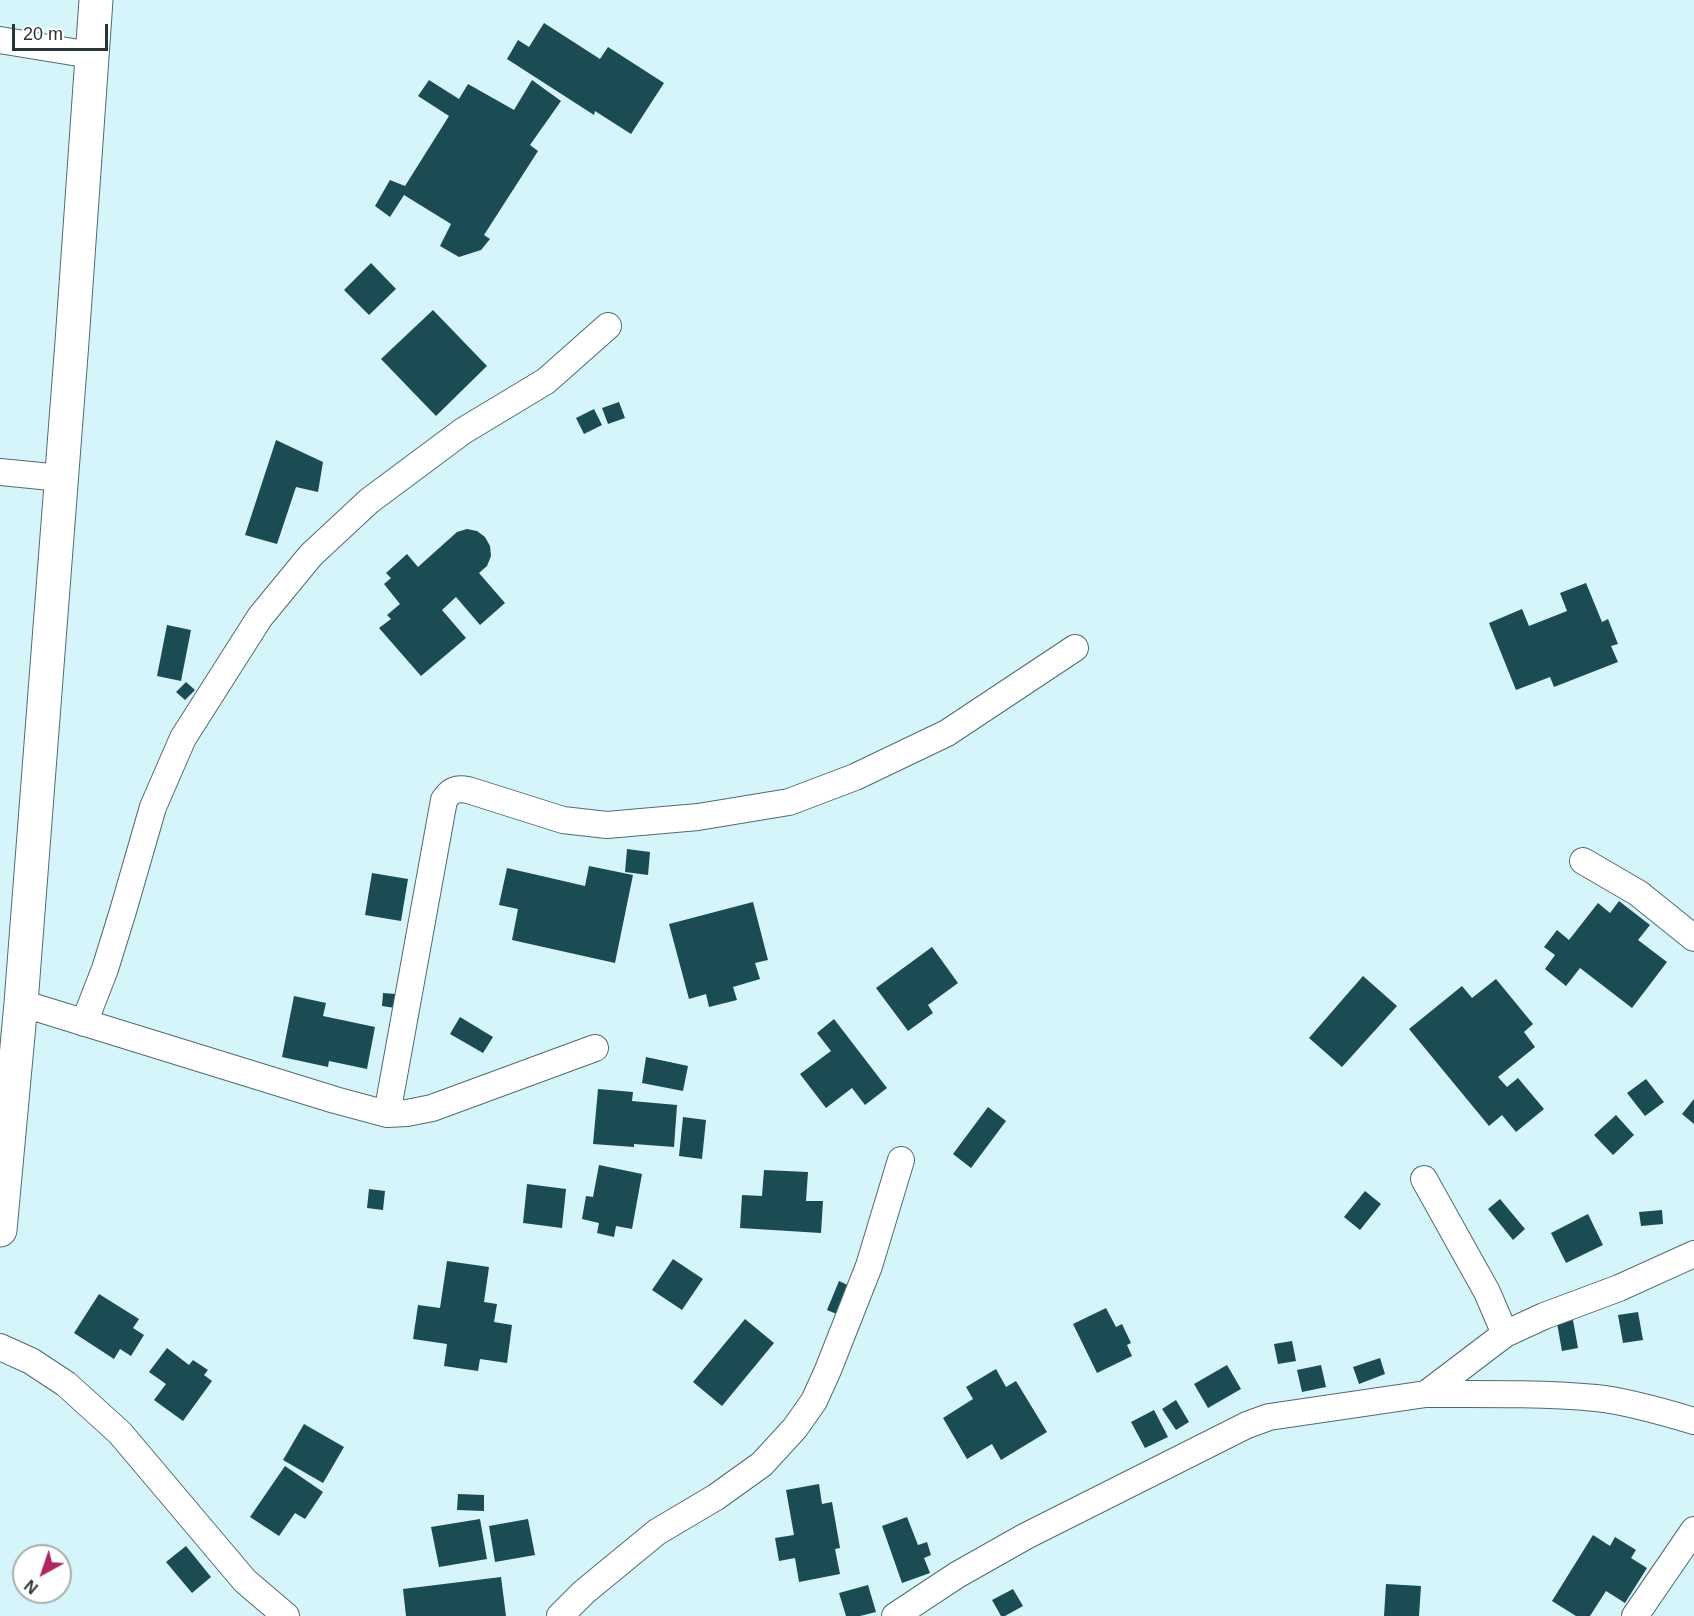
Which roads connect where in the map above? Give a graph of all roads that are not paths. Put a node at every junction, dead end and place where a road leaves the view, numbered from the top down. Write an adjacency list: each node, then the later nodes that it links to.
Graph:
1 (96, 0): 3 (main road)
2 (0, 40): 3 (street)
3 (91, 55): 6 (main road)
4 (608, 326): 11 (street)
5 (0, 472): 6 (street)
6 (61, 478): 10 (main road)
7 (1075, 648): 13 (street)
8 (1583, 861): 9 (street)
9 (1694, 938)
10 (21, 1003): 11 (street); 16 (main road)
11 (84, 1023): 13 (street)
12 (595, 1048): 13 (street)
13 (387, 1114)
14 (901, 1161): 24 (street)
15 (1424, 1179): 18 (street)
16 (0, 1230)
17 (1694, 1254): 18 (street)
18 (1505, 1334): 20 (street)
19 (0, 1347): 23 (street)
20 (1426, 1394): 21 (street); 25 (street)
21 (1694, 1421)
22 (1694, 1530): 26 (street)
23 (279, 1614)
24 (560, 1616)
25 (895, 1616)
26 (1635, 1616)

